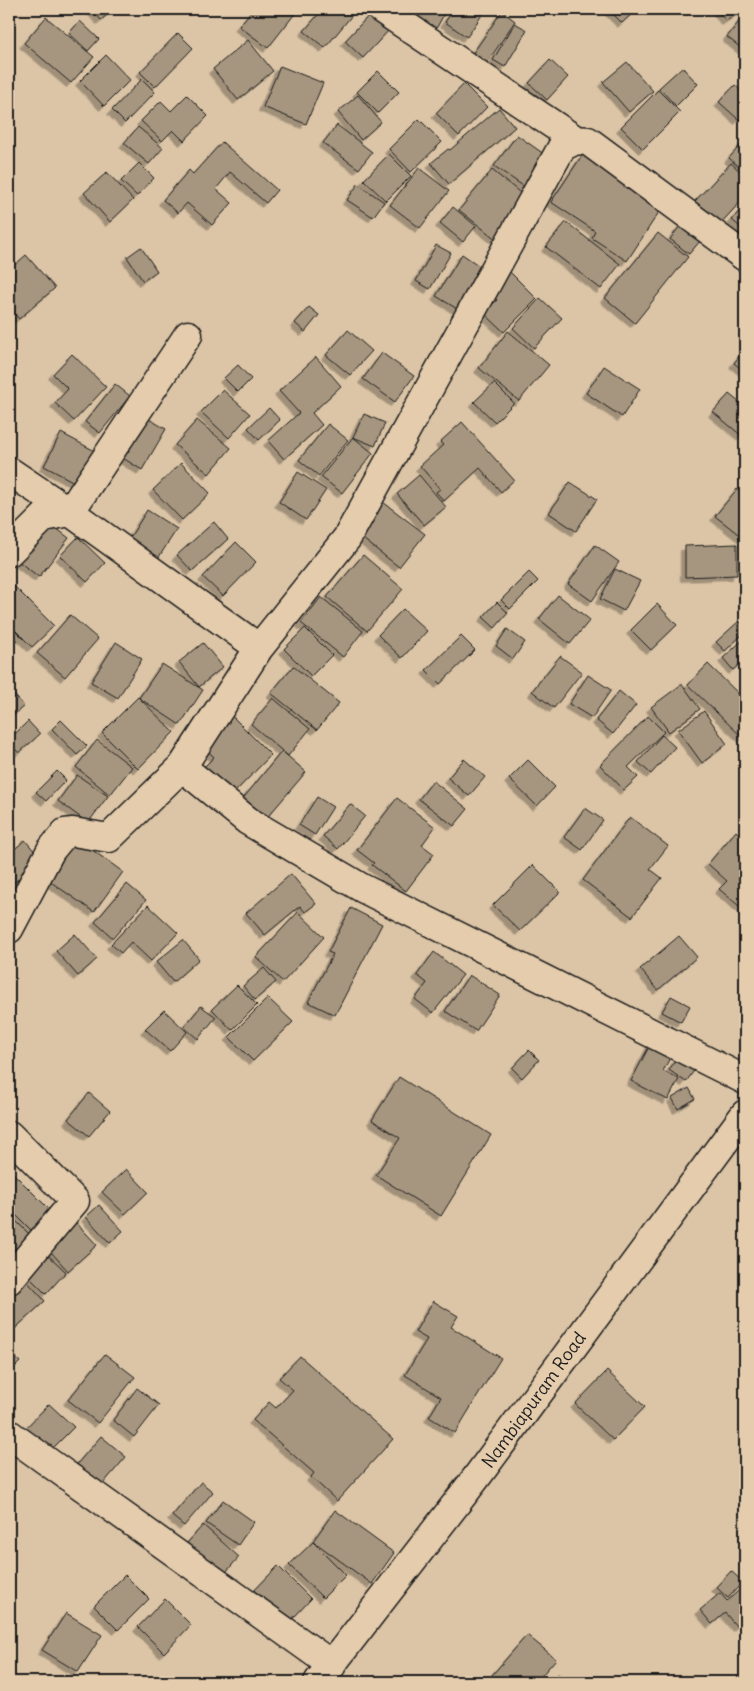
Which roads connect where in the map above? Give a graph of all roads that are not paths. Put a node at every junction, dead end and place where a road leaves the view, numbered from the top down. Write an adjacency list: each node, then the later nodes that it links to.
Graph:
1 (381, 9): 2 (street)
2 (576, 140): 3 (street); 8 (street)
3 (745, 257)
4 (188, 335): 6 (street)
5 (9, 471): 6 (street)
6 (70, 512): 7 (street); 8 (street)
7 (9, 552)
8 (259, 648): 9 (street)
9 (182, 767): 10 (street); 11 (street)
10 (9, 929)
11 (745, 1080)
12 (745, 1114): 16 (street, Nambiapuram Road)
13 (9, 1135): 14 (street)
14 (9, 1280)
15 (9, 1434): 16 (street)
16 (325, 1674)

